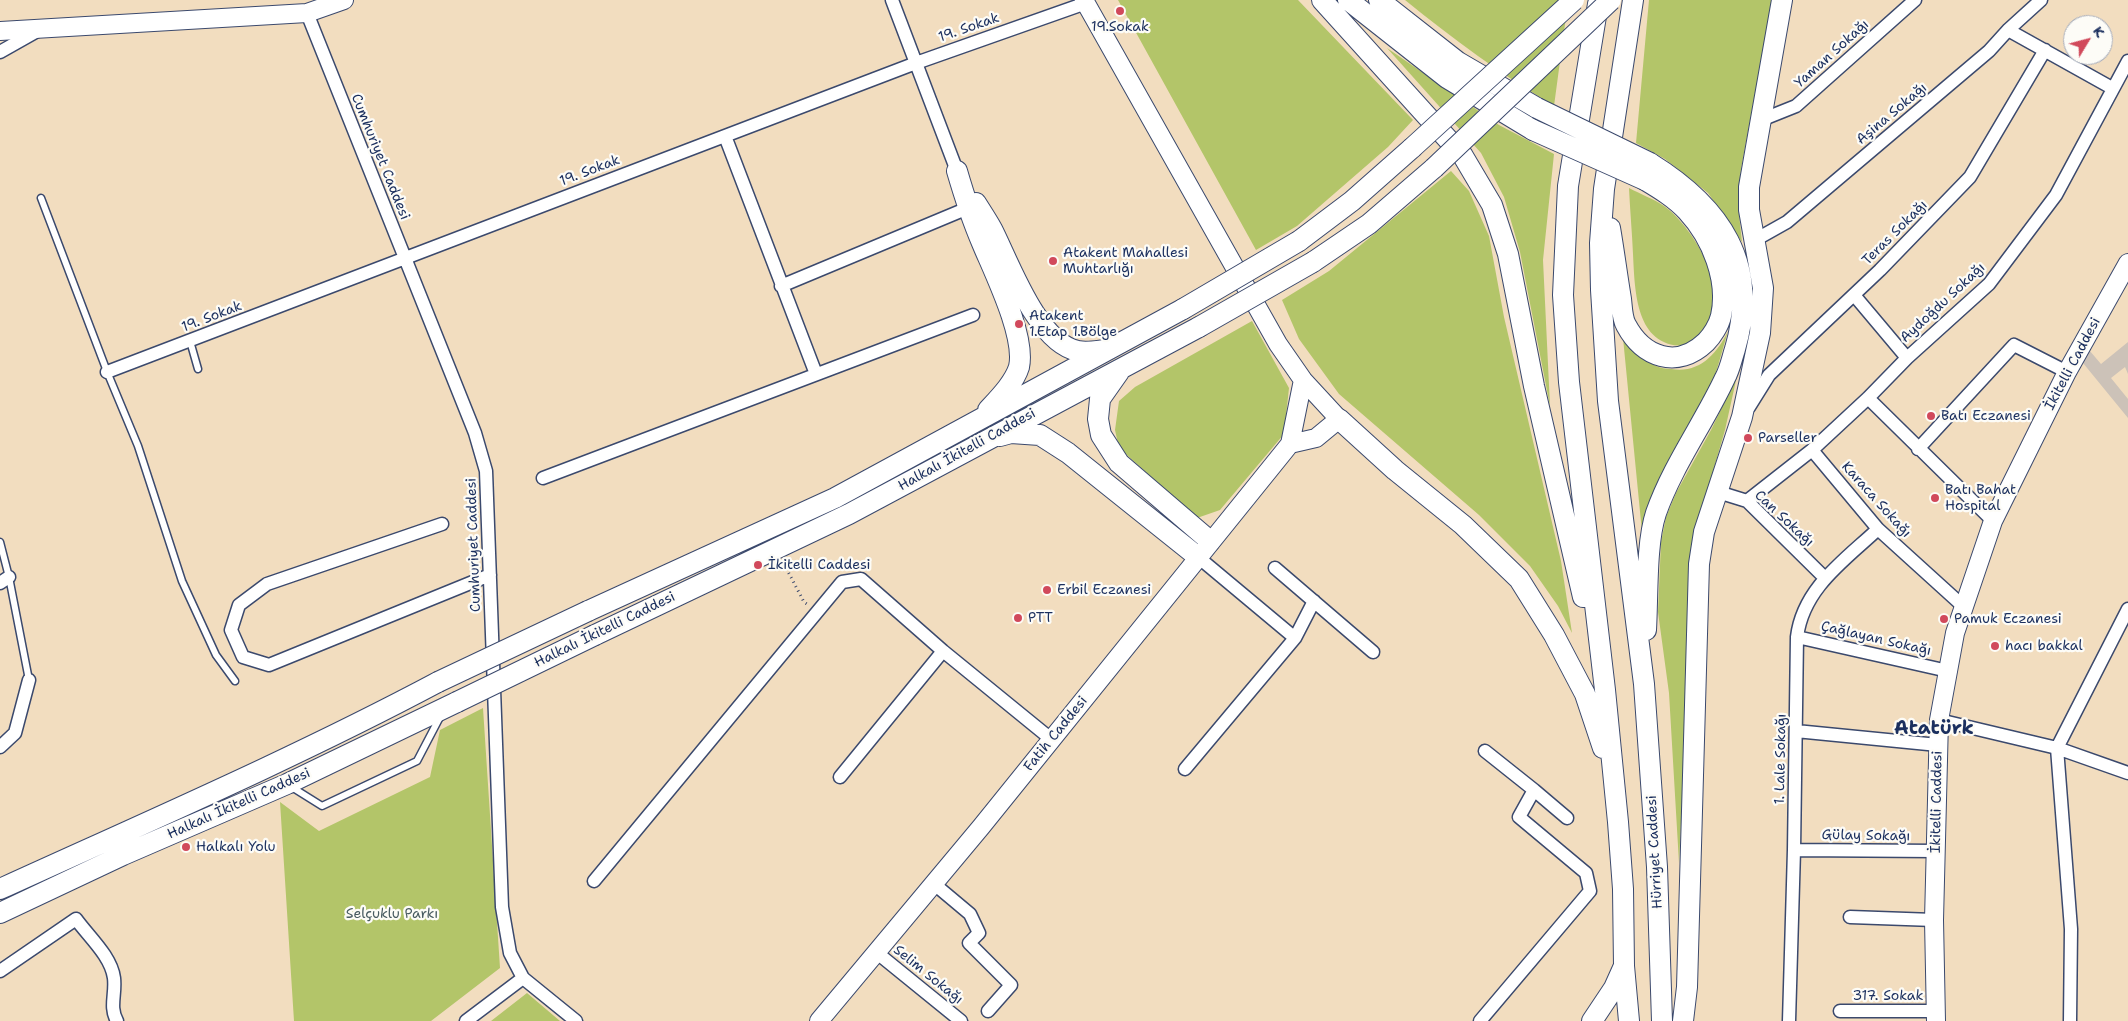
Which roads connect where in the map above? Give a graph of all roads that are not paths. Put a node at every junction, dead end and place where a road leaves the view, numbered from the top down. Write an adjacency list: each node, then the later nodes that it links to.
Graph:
1 (892, 0): 21 (street)
2 (1322, 0): 77 (main road)
3 (1348, 0): 26 (main road, bridge)
4 (1379, 0): 26 (main road, bridge)
5 (1574, 0): 37 (main road, Halkalı İkitelli Caddesi, bridge)
6 (1599, 0): 77 (main road)
7 (1611, 0): 39 (main road, Halkalı İkitelli Caddesi, bridge)
8 (1633, 0): 27 (main road)
9 (1915, 0): 23 (street, Yaman Sokağı)
10 (2041, 0): 16 (street, Aşina Sokağı)
11 (341, 1): 14 (street)
12 (1085, 1): 21 (street, 19. Sokak); 44 (street)
13 (1783, 1): 23 (main road)
14 (305, 7): 15 (street); 31 (street, Cumhuriyet Caddesi)
15 (41, 29): 17 (street); 19 (street)
16 (2008, 30): 18 (street); 30 (street, Aşina Sokağı)
17 (0, 32)
18 (2045, 50): 22 (street); 34 (street, Teras Sokağı)
19 (0, 52)
20 (2128, 61): 22 (street, Aydoğdu Sokağı)
21 (916, 63): 24 (street, 19. Sokak); 25 (street)
22 (2112, 88): 38 (street, Aydoğdu Sokağı)
23 (1762, 120): 30 (main road)
24 (725, 136): 31 (street, 19. Sokak); 33 (street)
25 (957, 171): 29 (main road); 37 (main road)
26 (1648, 171): 27 (main road); 76 (main road)
27 (1604, 188): 76 (main road)
28 (41, 198): 41 (lane)
29 (968, 208): 33 (street); 48 (main road)
30 (1755, 240): 47 (main road)
31 (404, 259): 36 (street, 19. Sokak); 63 (street, Cumhuriyet Caddesi)
32 (2128, 263): 42 (street, İkitelli Caddesi)
33 (781, 286): 43 (street)
34 (1854, 295): 38 (street); 47 (street, Teras Sokağı)
35 (972, 315): 43 (street)
36 (190, 341): 40 (lane); 41 (street, 19. Sokak)
37 (1109, 350): 48 (main road, Halkalı İkitelli Caddesi)
38 (1907, 358): 45 (street, Aydoğdu Sokağı)
39 (1122, 368): 49 (main road, Halkalı İkitelli Caddesi); 59 (main road)
40 (198, 370)
41 (107, 372): 75 (lane)
42 (2067, 372): 51 (street); 56 (street, İkitelli Caddesi)
43 (816, 374): 53 (street)
44 (1303, 380): 46 (street); 50 (street)
45 (1868, 398): 51 (street); 52 (street, Aydoğdu Sokağı)
46 (1339, 418): 50 (street); 89 (main road)
47 (1742, 418): 54 (main road)
48 (980, 420): 97 (main road, Halkalı İkitelli Caddesi, bridge)
49 (988, 439): 61 (main road); 78 (main road, Halkalı İkitelli Caddesi, bridge)
50 (1290, 444): 59 (street, Fatih Caddesi)
51 (1918, 449): 56 (street)
52 (1812, 450): 55 (street, Aydoğdu Sokağı); 58 (street, Karaca Sokağı)
53 (543, 478)
54 (1718, 492): 55 (street, Can Sokağı); 117 (main road)
55 (1747, 501): 64 (street, Can Sokağı)
56 (1993, 521): 67 (street, İkitelli Caddesi)
57 (442, 524): 63 (street)
58 (1878, 529): 64 (street, 1. Lale Sokağı); 67 (street, Karaca Sokağı)
59 (1210, 541): 61 (street, Fatih Caddesi)
60 (0, 542): 65 (lane)
61 (1198, 557): 70 (street); 81 (street, Fatih Caddesi)
62 (1275, 568): 66 (street)
63 (490, 575): 104 (street, Cumhuriyet Caddesi)
64 (1825, 578): 69 (street, 1. Lale Sokağı)
65 (4, 580): 74 (lane)
66 (1314, 601): 70 (street); 72 (street)
67 (1964, 607): 73 (street, İkitelli Caddesi)
68 (2128, 609): 84 (street)
69 (1798, 636): 73 (street, Çağlayan Sokağı); 80 (street, 1. Lale Sokağı)
70 (1295, 638): 86 (street)
71 (943, 651): 81 (street); 88 (street); 95 (street)
72 (1373, 652)
73 (1948, 671): 79 (street, İkitelli Caddesi)
74 (29, 680): 83 (street)
75 (235, 681)
76 (1644, 684): 116 (main road, Hürriyet Caddesi)
77 (1605, 690): 89 (main road)
78 (451, 704): 90 (main road, Halkalı İkitelli Caddesi); 90 (lane)
79 (1938, 720): 82 (street, İkitelli Caddesi); 84 (street)
80 (1796, 731): 82 (street); 93 (street, 1. Lale Sokağı)
81 (1051, 739): 96 (street, Fatih Caddesi)
82 (1938, 745): 94 (street, İkitelli Caddesi)
83 (0, 747)
84 (2056, 748): 87 (street); 119 (street)
85 (1485, 751): 91 (street)
86 (1185, 769)
87 (2128, 774)
88 (840, 777)
89 (1614, 783): 102 (main road)
90 (287, 784): 98 (main road, Halkalı İkitelli Caddesi)
91 (1534, 790): 92 (street); 113 (street)
92 (1567, 818)
93 (1794, 850): 94 (street, Gülay Sokağı); 118 (street, 1. Lale Sokağı)
94 (1936, 851): 100 (street, İkitelli Caddesi)
95 (594, 881)
96 (933, 883): 101 (street, Fatih Caddesi); 105 (street)
97 (0, 889)
98 (0, 912)
99 (1850, 917): 100 (street)
100 (1934, 920): 107 (street, İkitelli Caddesi)
101 (876, 952): 111 (street, Fatih Caddesi); 112 (street, Selim Sokağı)
102 (1624, 966): 114 (main road); 115 (main road)
103 (0, 970): 108 (street)
104 (523, 978): 109 (street); 110 (street, Cumhuriyet Caddesi)
105 (988, 1011)
106 (1840, 1011): 107 (street, 317. Sokak)
107 (1936, 1016)
108 (117, 1021)
109 (466, 1021)
110 (576, 1021)
111 (819, 1021)
112 (961, 1021)
113 (1480, 1021)
114 (1592, 1021)
115 (1629, 1021)
116 (1662, 1021)
117 (1683, 1021)
118 (1789, 1021)
119 (2070, 1021)

